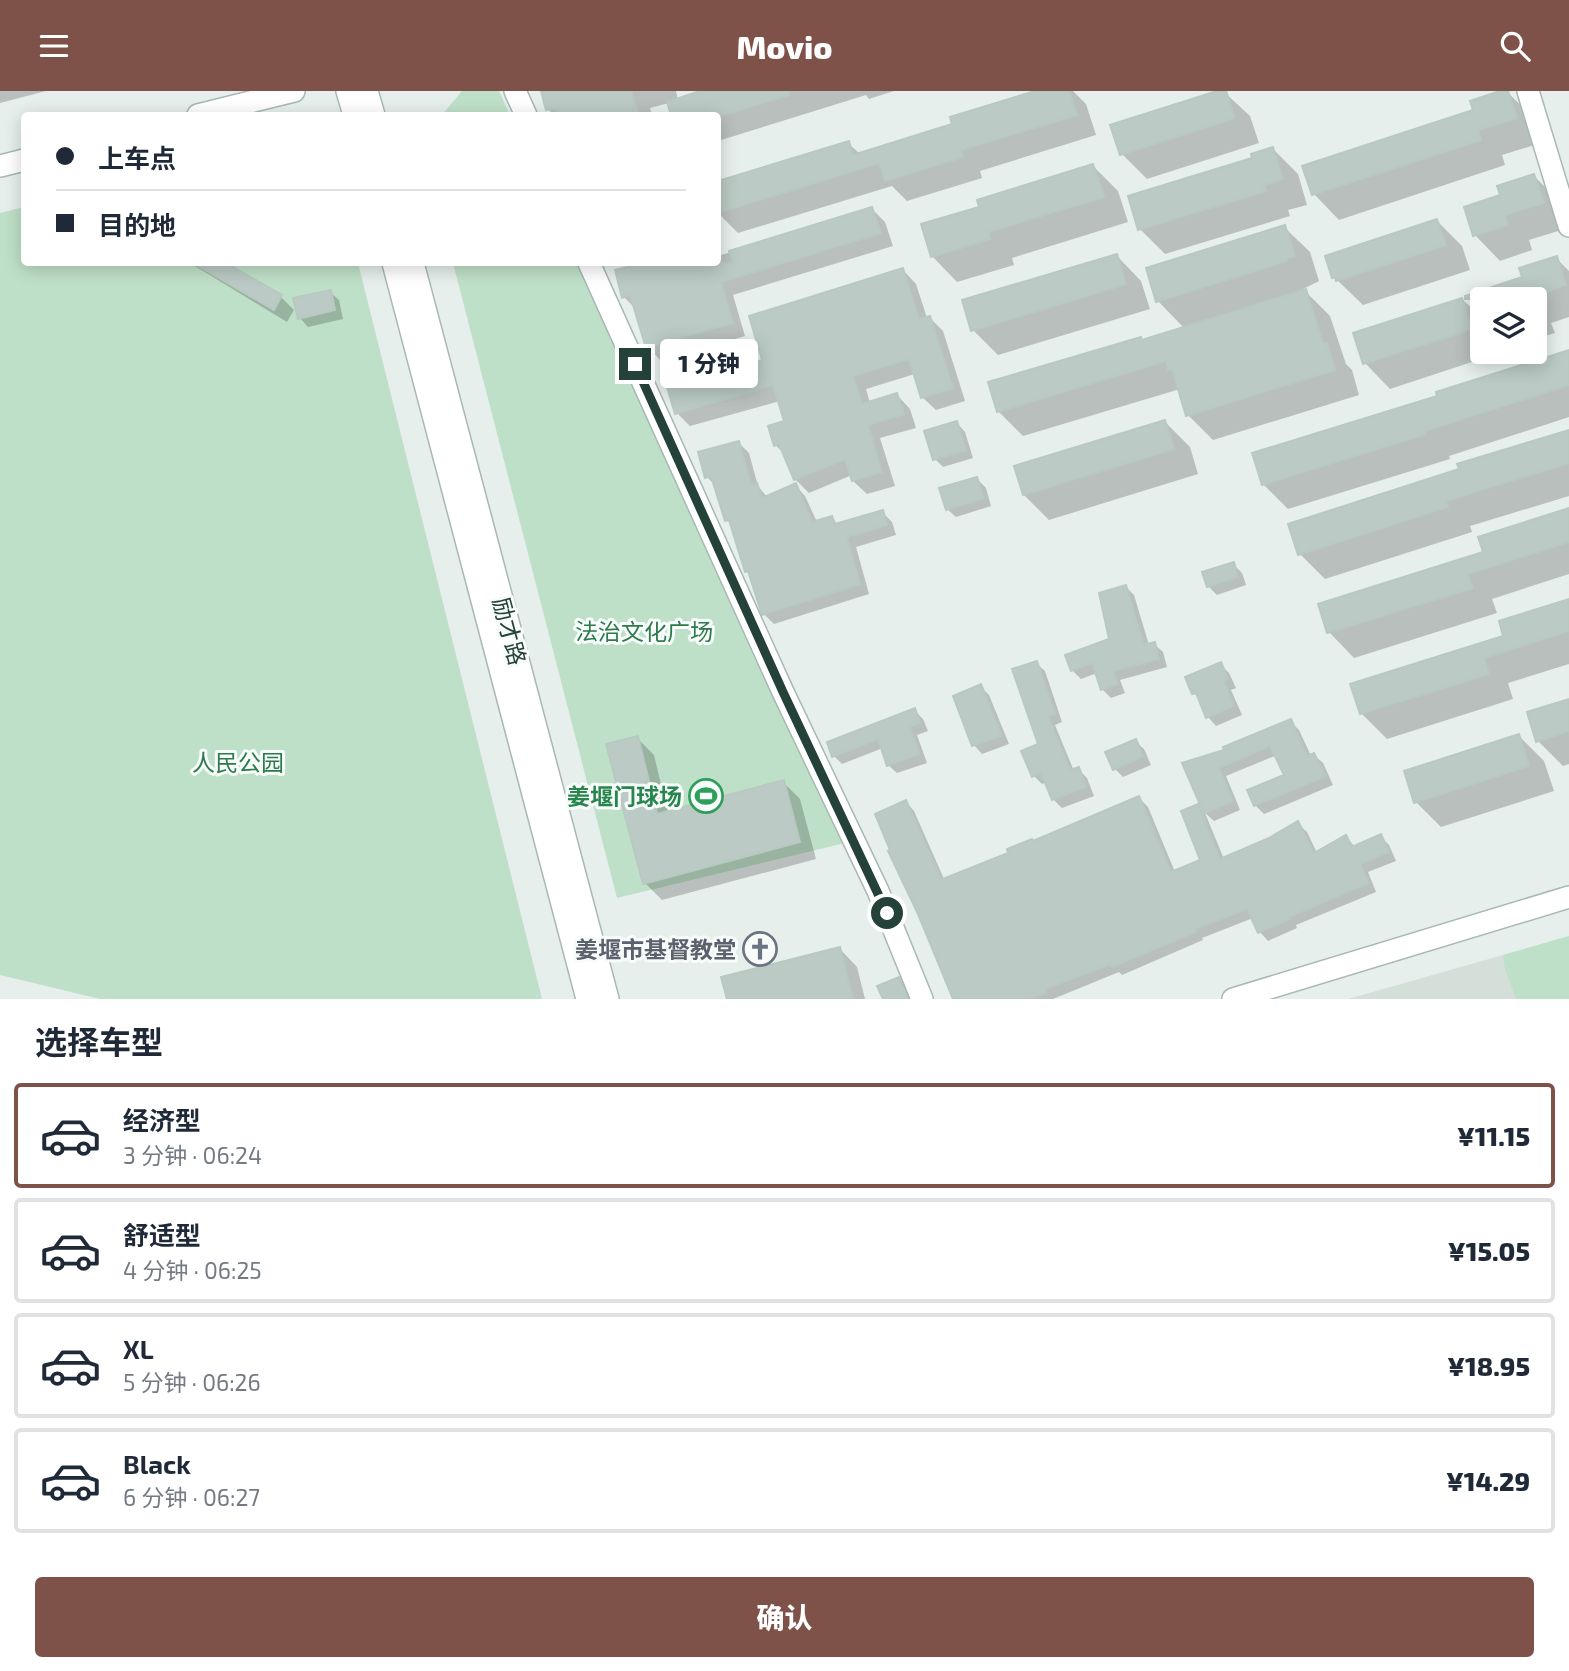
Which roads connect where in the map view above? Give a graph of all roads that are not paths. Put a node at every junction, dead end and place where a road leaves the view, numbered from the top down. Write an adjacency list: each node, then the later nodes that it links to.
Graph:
1 (294, 91): 6 (street)
2 (347, 91): 7 (street)
3 (367, 91): 8 (street)
4 (515, 91): 9 (street)
5 (1528, 91): 12 (street)
6 (210, 112)
7 (353, 112)
8 (373, 112)
9 (525, 112)
10 (21, 161): 11 (street)
11 (0, 166)
12 (1569, 226)
13 (394, 266): 17 (street, 励才路)
14 (414, 266): 18 (street, 励才路)
15 (590, 266): 19 (street)
16 (1569, 897): 20 (street)
17 (587, 999)
18 (608, 999)
19 (922, 999)
20 (1233, 999)

